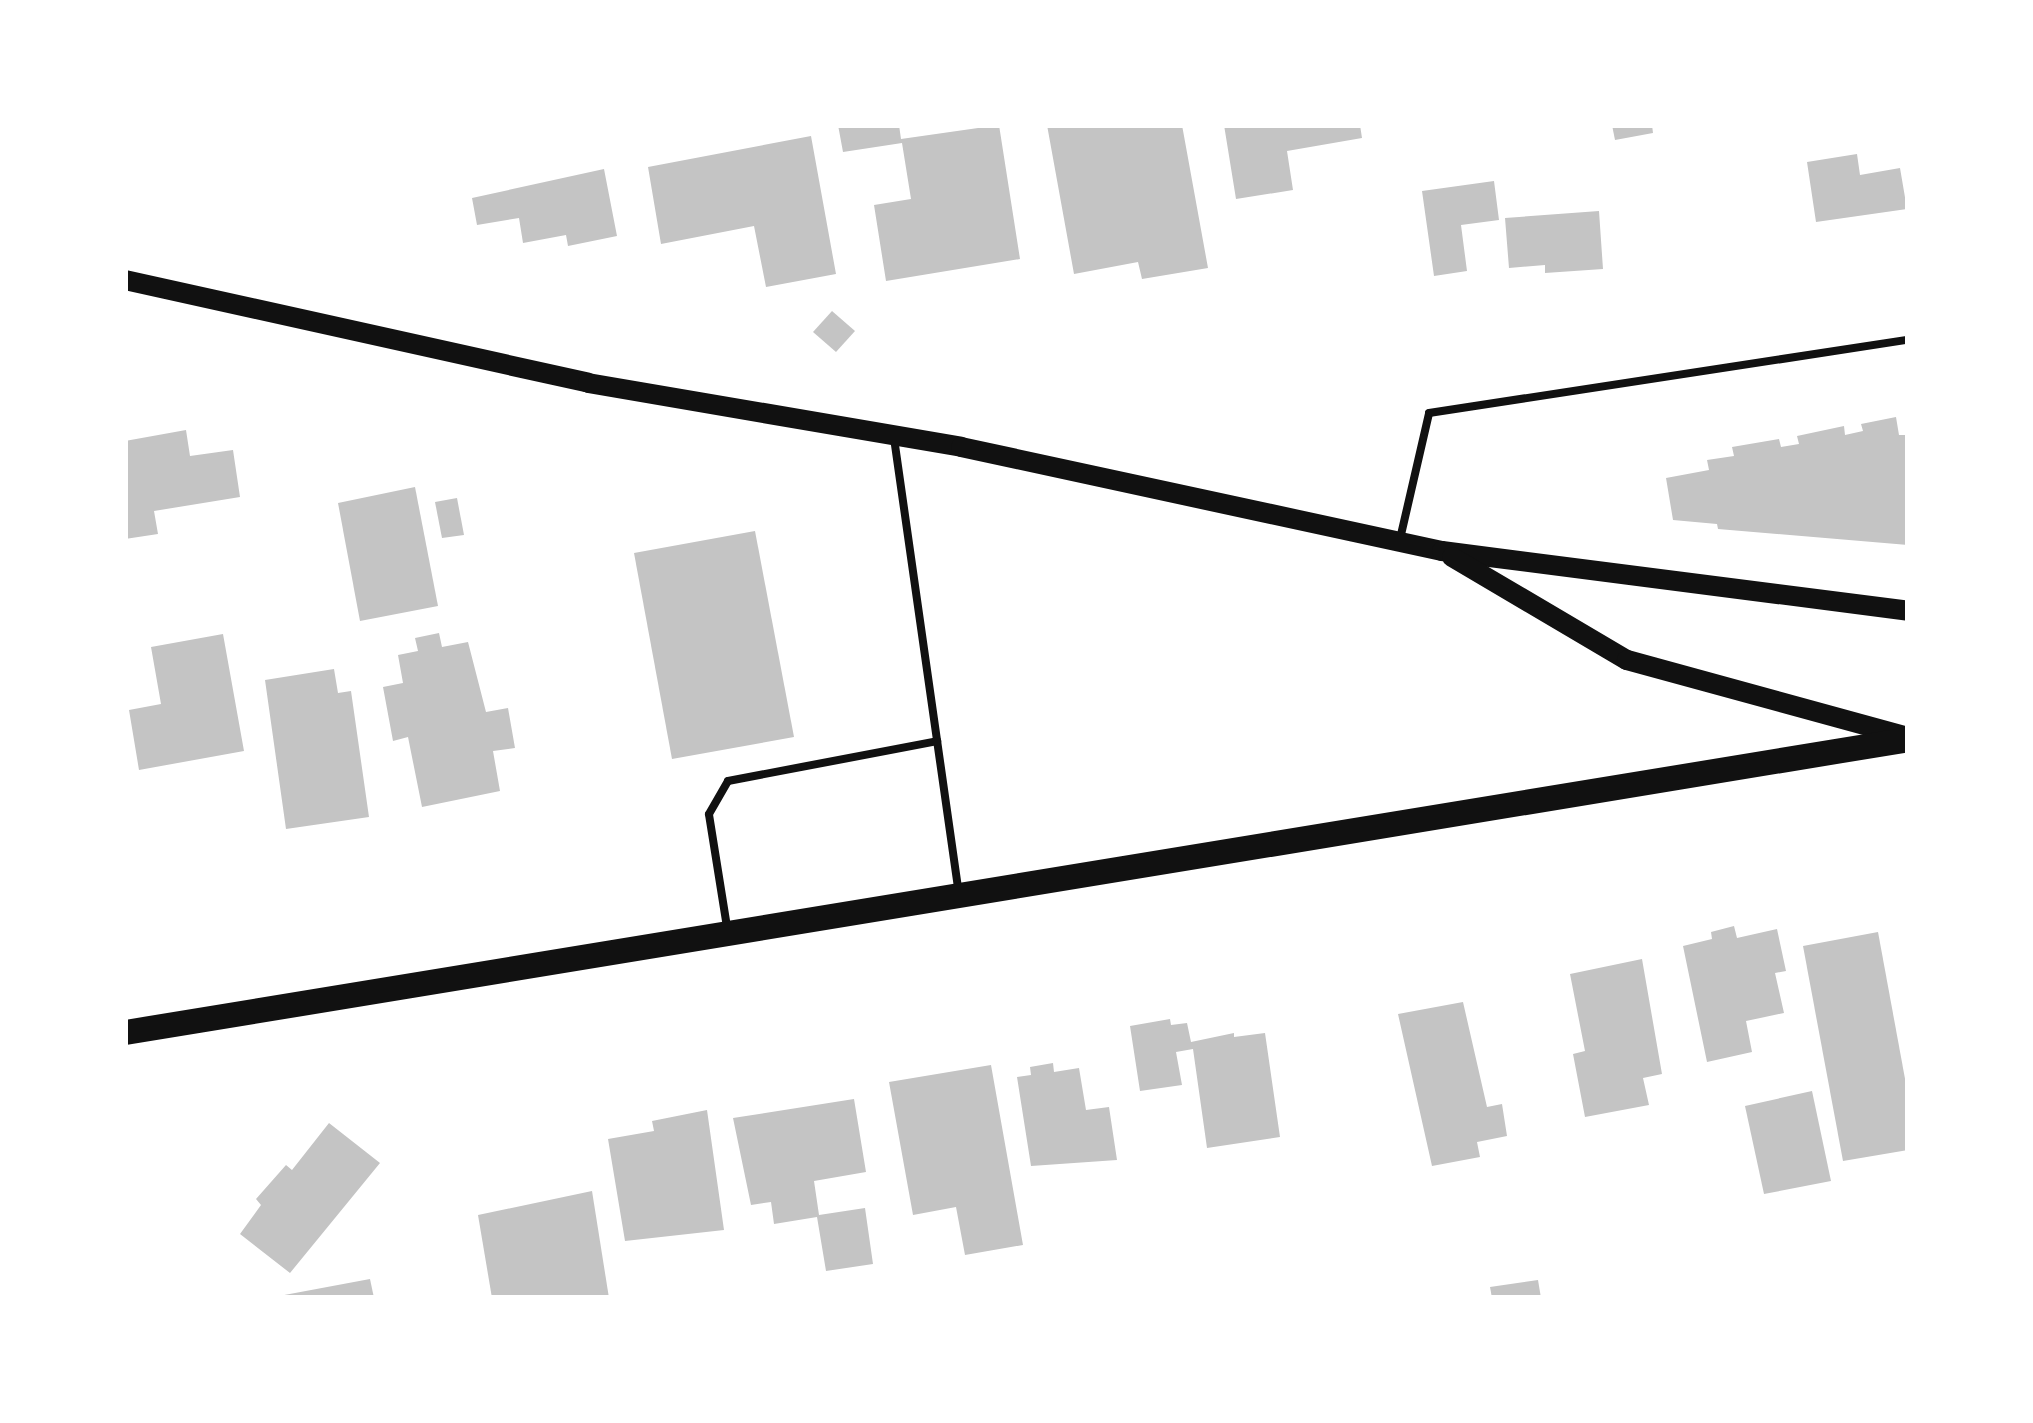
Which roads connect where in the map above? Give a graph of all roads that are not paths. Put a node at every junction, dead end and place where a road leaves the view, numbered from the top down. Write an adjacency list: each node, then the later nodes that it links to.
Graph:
1 (125, 280): 3 (main road)
2 (1908, 340): 4 (lane)
3 (894, 436): 4 (main road); 8 (lane)
4 (1400, 539): 5 (main road)
5 (1442, 550): 6 (main road); 7 (main road)
6 (1908, 611)
7 (1908, 738): 9 (main road)
8 (937, 742): 9 (lane); 10 (lane)
9 (959, 894): 10 (main road)
10 (728, 932): 11 (main road)
11 (125, 1032)

